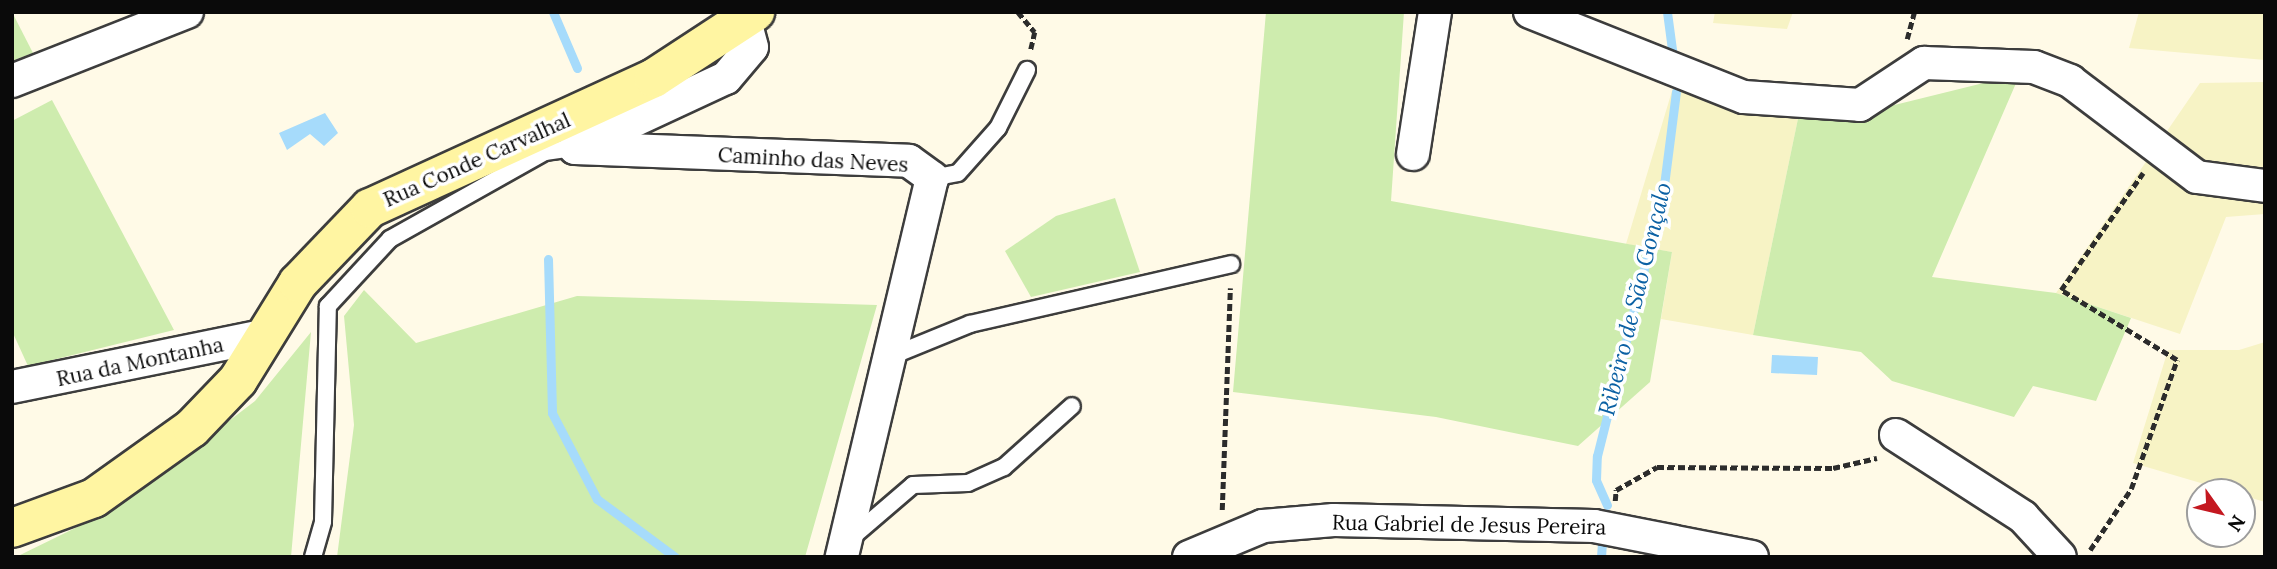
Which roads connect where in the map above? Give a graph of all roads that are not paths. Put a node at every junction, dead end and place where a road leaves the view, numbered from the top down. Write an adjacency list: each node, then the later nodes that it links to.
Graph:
1 (187, 12): 6 (street)
2 (1435, 12): 8 (street)
3 (1530, 12): 10 (street)
4 (750, 17): 7 (street); 12 (main road, Rua Conde Carvalhal)
5 (1027, 70): 9 (lane)
6 (12, 81)
7 (575, 148): 9 (street, Caminho das Neves); 19 (lane)
8 (1413, 154)
9 (932, 178): 13 (street, Caminho das Neves)
10 (2265, 186)
11 (1231, 264): 13 (lane)
12 (268, 335): 14 (street, Rua da Montanha); 17 (main road, Rua Conde Carvalhal)
13 (894, 355): 18 (street, Caminho das Neves)
14 (12, 387)
15 (1072, 405): 18 (lane)
16 (1906, 442): 22 (street)
17 (12, 528)
18 (845, 549)
19 (313, 557)
20 (1189, 557): 21 (street, Rua Gabriel de Jesus Pereira)
21 (1752, 557)
22 (2060, 557)

